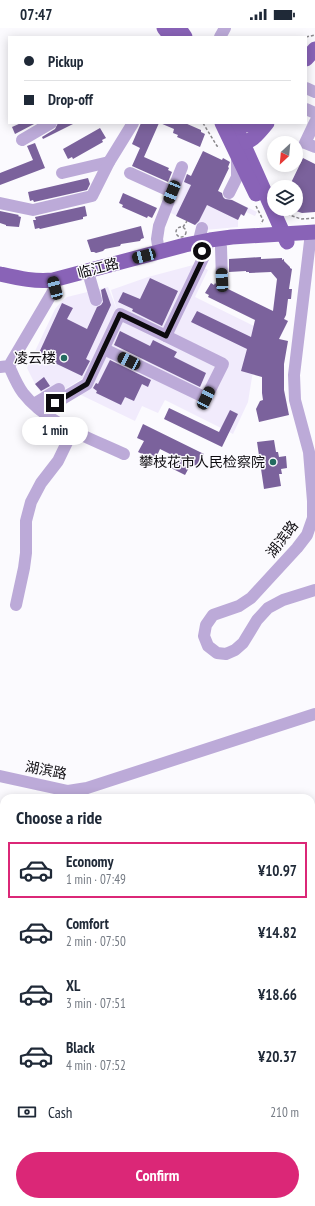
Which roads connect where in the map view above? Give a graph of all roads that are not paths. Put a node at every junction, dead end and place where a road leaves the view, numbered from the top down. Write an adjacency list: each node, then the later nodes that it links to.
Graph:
1 (164, 28): 3 (main road)
2 (179, 28): 4 (main road)
3 (170, 36)
4 (185, 36)
5 (315, 36): 6 (main road)
6 (307, 45)
7 (315, 49): 8 (main road)
8 (307, 58)
9 (315, 122): 16 (street)
10 (49, 124): 15 (street)
11 (132, 124): 17 (street)
12 (266, 124): 14 (main road)
13 (266, 124): 19 (main road)
14 (233, 136): 19 (main road); 22 (street); 26 (main road, bridge)
15 (22, 140)
16 (315, 147)
17 (109, 162): 20 (street); 24 (street)
18 (182, 167): 23 (street)
19 (254, 169): 26 (main road)
20 (62, 173)
21 (130, 173): 23 (street)
22 (229, 193)
23 (170, 199): 28 (street)
24 (0, 203)
25 (313, 233): 26 (main road, 临江路); 34 (street, 湖滨路)
26 (282, 238): 27 (main road, 临江路); 27 (main road, 临江路)
27 (206, 243): 28 (main road, 临江路); 30 (main road, 临江路); 31 (street); 36 (street)
28 (159, 252): 33 (main road, 临江路)
29 (0, 274): 33 (main road, 临江路)
30 (90, 279): 33 (main road, 临江路); 35 (street)
31 (222, 280)
32 (0, 282): 33 (main road, 临江路)
33 (54, 284): 38 (street)
34 (310, 289): 42 (street, 湖滨路)
35 (96, 300)
36 (166, 336): 37 (street); 37 (street)
37 (104, 349): 40 (street)
38 (4, 367): 40 (street)
39 (59, 389): 40 (street)
40 (38, 408): 41 (street)
41 (73, 430): 43 (street); 45 (street)
42 (312, 451): 44 (street, 湖滨路)
43 (124, 454)
44 (315, 590)
45 (16, 605)
46 (315, 714): 47 (street, 湖滨路)
47 (0, 776)

